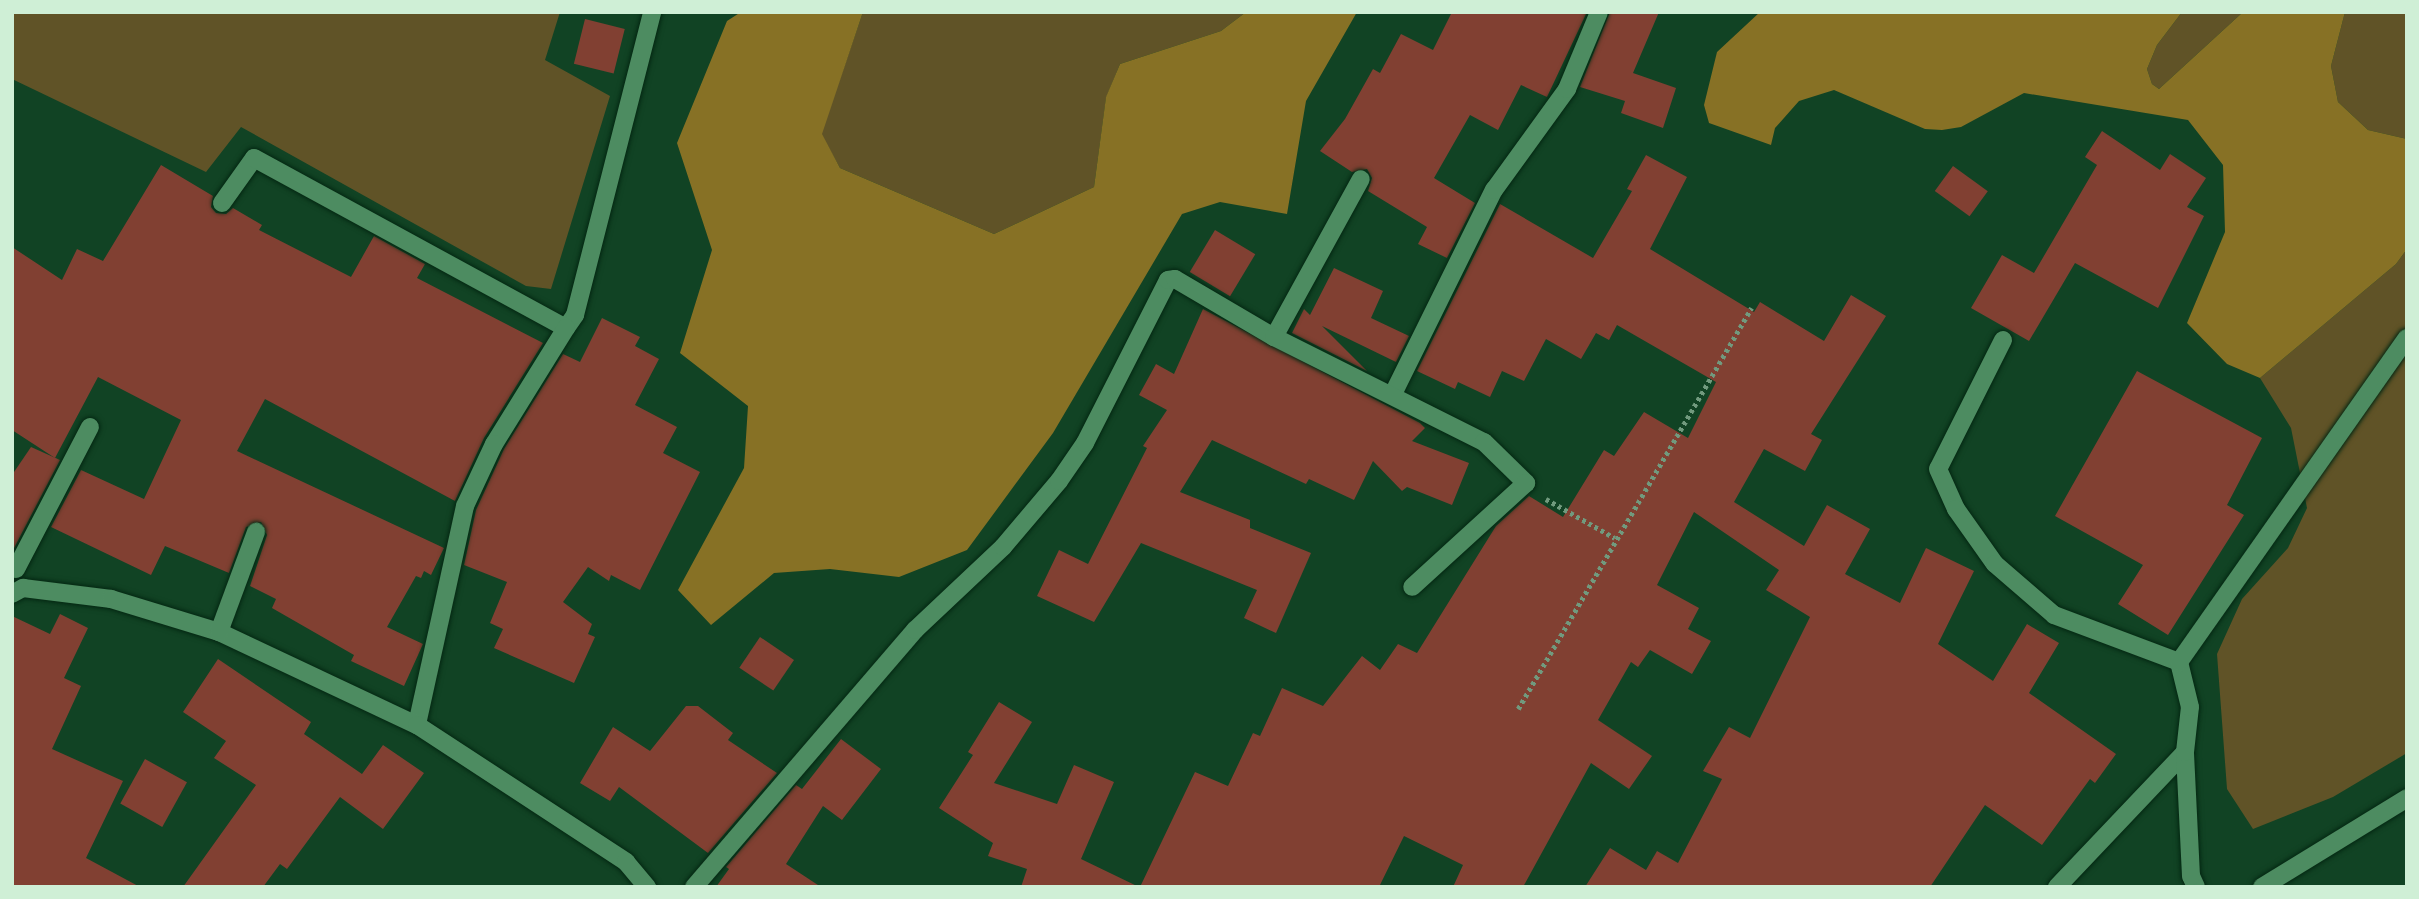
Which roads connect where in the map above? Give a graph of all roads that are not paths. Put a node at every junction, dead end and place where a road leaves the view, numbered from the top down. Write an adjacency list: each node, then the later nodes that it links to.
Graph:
1 (652, 12): 5 (street)
2 (1599, 12): 9 (street)
3 (1361, 179): 6 (street)
4 (222, 203): 5 (street)
5 (566, 328): 17 (street)
6 (1274, 337): 9 (street); 21 (street)
7 (2407, 338): 16 (street)
8 (2003, 340): 16 (street)
9 (1393, 394): 13 (street)
10 (90, 427): 12 (street)
11 (256, 532): 15 (street)
12 (14, 568): 14 (street)
13 (1412, 587)
14 (18, 591): 15 (street)
15 (219, 632): 17 (street)
16 (2179, 662): 18 (street)
17 (416, 725): 20 (street)
18 (2185, 752): 22 (street); 23 (street)
19 (2407, 798): 24 (street)
20 (647, 887)
21 (694, 887)
22 (2057, 887)
23 (2196, 887)
24 (2262, 887)

